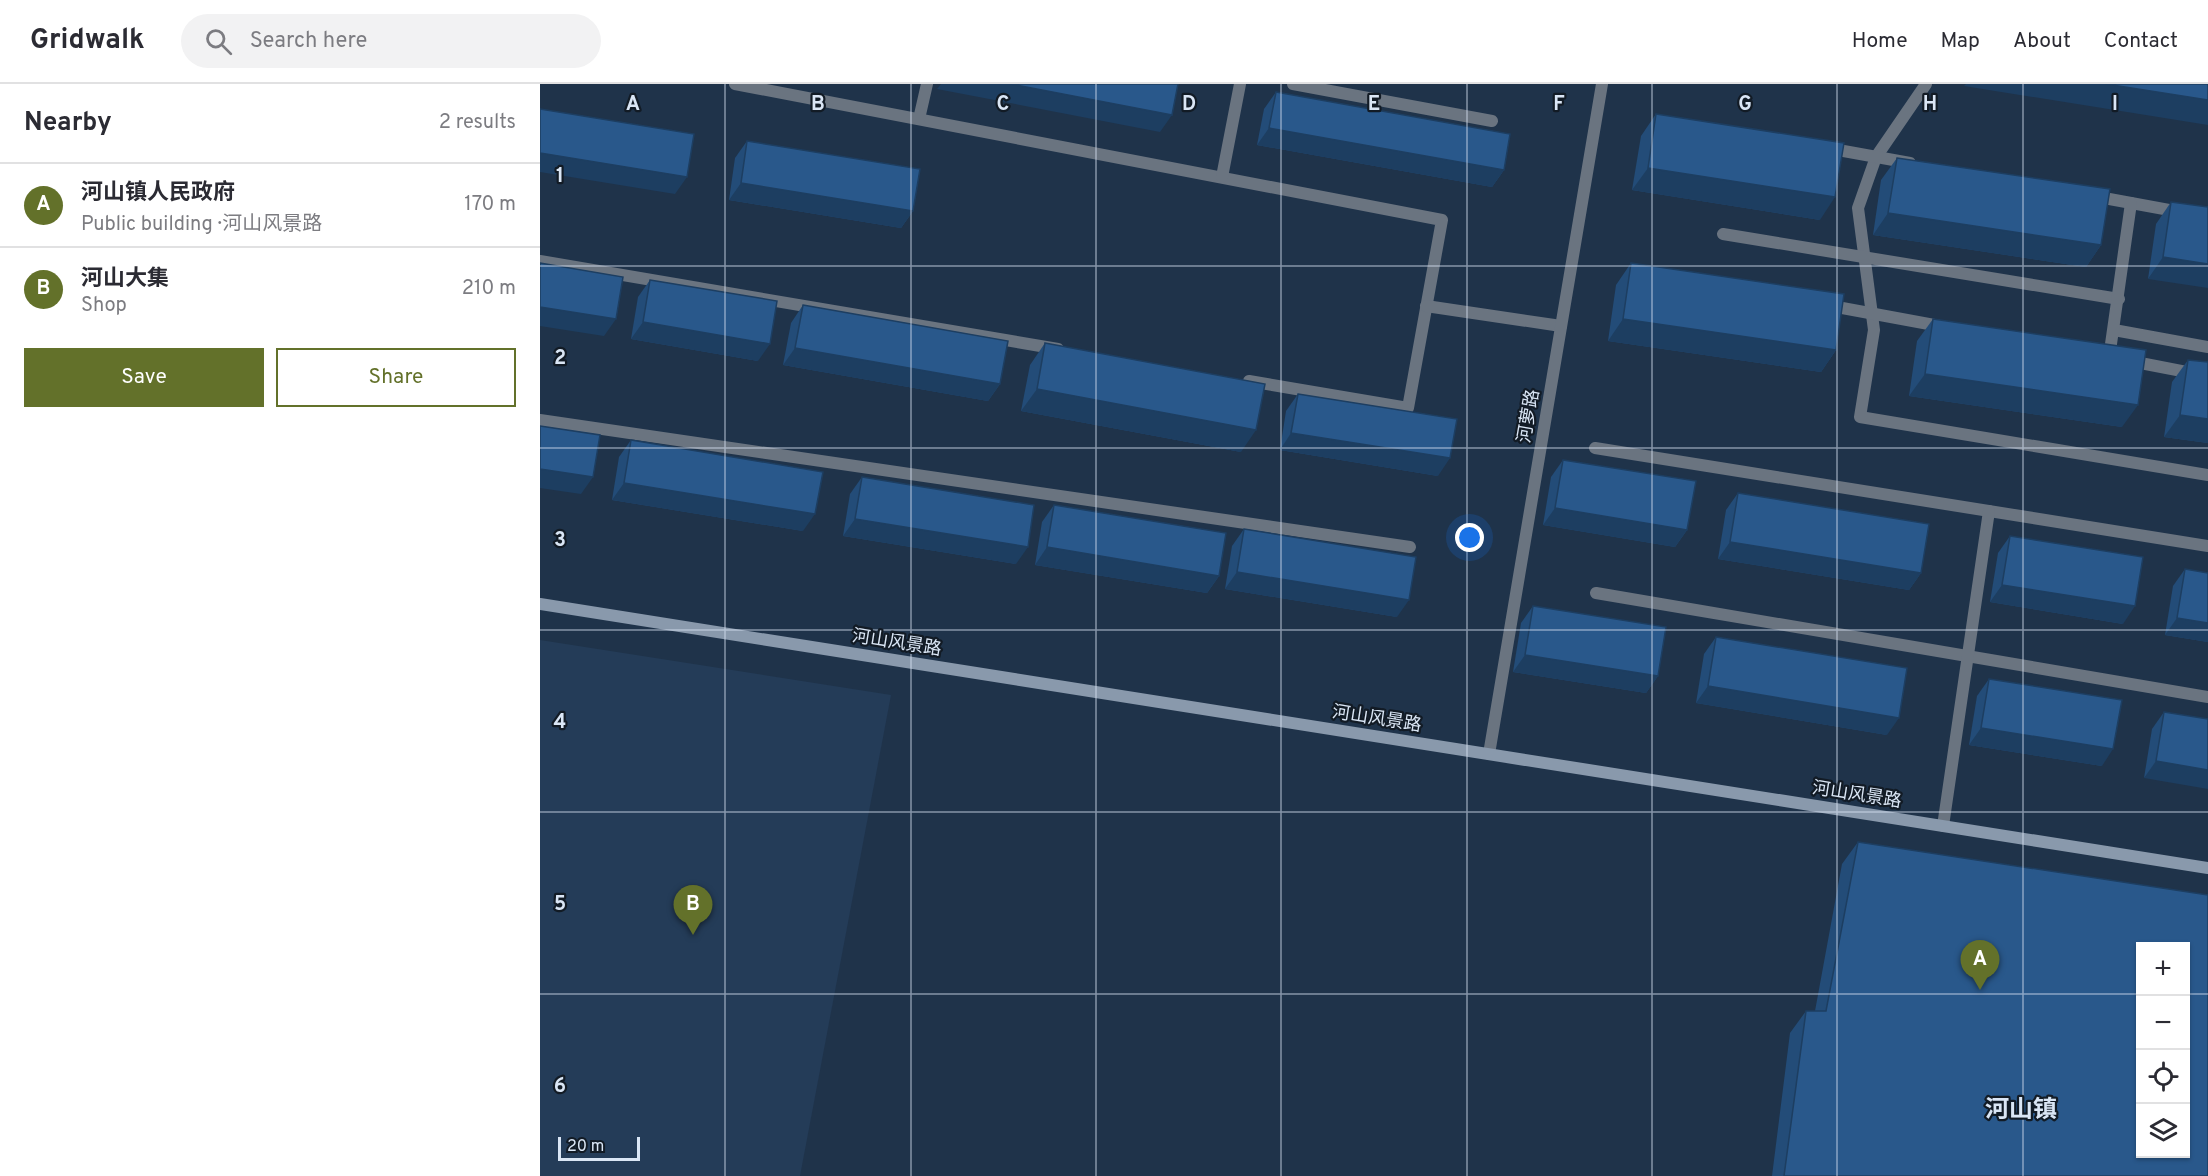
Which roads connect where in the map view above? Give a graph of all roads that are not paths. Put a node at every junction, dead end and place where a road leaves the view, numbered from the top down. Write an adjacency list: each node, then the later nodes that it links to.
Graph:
1 (735, 84): 7 (street)
2 (927, 84): 7 (street)
3 (1240, 84): 12 (street)
4 (1293, 84): 8 (street)
5 (1602, 84): 22 (street, 河萝路)
6 (1926, 84): 10 (street)
7 (919, 119): 12 (street)
8 (1492, 122)
9 (1819, 147): 10 (street)
10 (1875, 157): 11 (street); 17 (street)
11 (1922, 165)
12 (1222, 177): 21 (street)
13 (2085, 194): 14 (street)
14 (2131, 203): 15 (street); 19 (street)
15 (2208, 217)
16 (1723, 234): 17 (street)
17 (1864, 259): 19 (street); 31 (street)
18 (540, 261): 26 (street)
19 (2119, 299): 24 (street)
20 (1808, 302): 23 (street)
21 (1426, 306): 22 (street); 28 (street)
22 (1561, 326): 39 (street, 河萝路)
23 (1958, 330)
24 (2115, 330): 25 (street); 27 (street)
25 (2208, 347)
26 (1068, 351)
27 (2208, 376)
28 (1232, 378)
29 (540, 420): 34 (street)
30 (1595, 448): 32 (street)
31 (2208, 475)
32 (1989, 511): 33 (street); 37 (street)
33 (2208, 546)
34 (1410, 547)
35 (1596, 593): 37 (street)
36 (540, 604): 39 (main road, 河山风景路)
37 (1968, 656): 38 (street); 40 (street)
38 (2208, 696)
39 (1489, 754): 40 (main road, 河山风景路)
40 (1943, 826): 41 (main road, 河山风景路)
41 (2208, 868)

